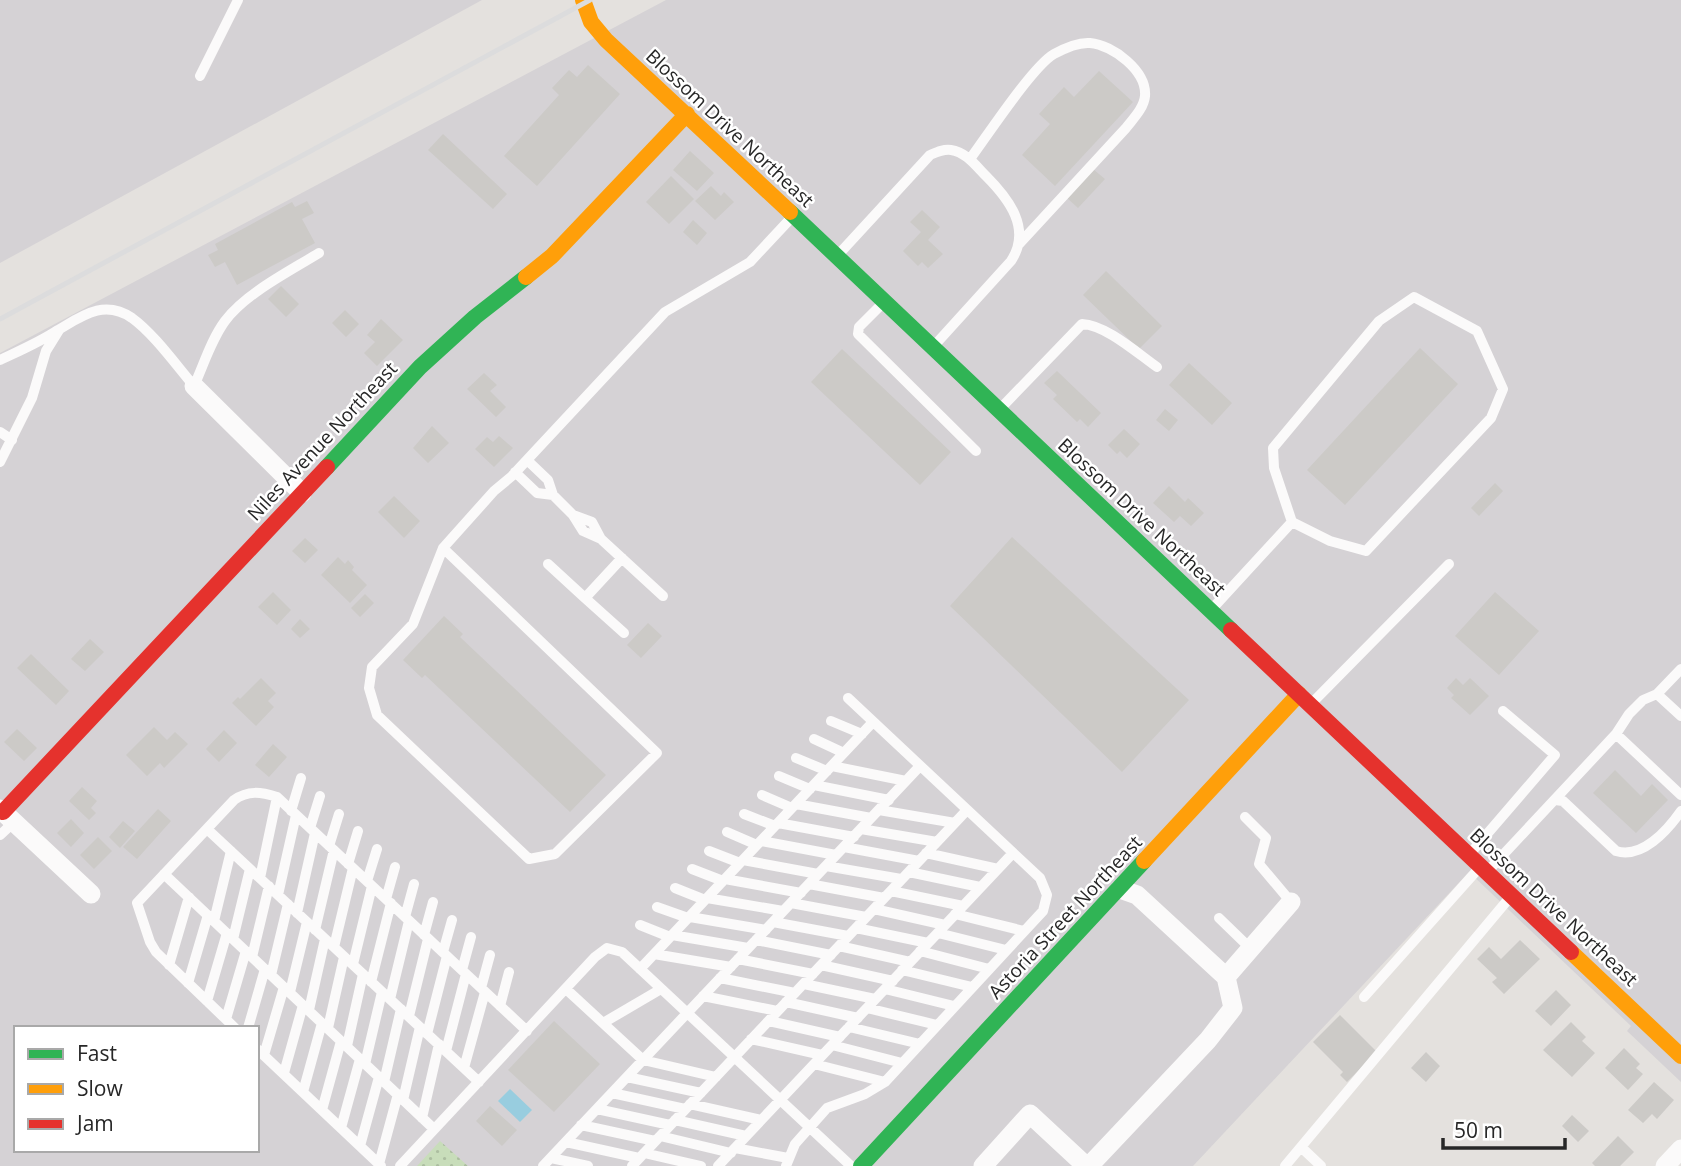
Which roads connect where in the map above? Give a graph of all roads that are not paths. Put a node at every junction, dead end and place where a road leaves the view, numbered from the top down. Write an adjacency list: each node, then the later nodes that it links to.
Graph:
1 (238, 0): 3 (lane)
2 (583, 2): 4 (street, Blossom Drive Northeast)
3 (200, 76)
4 (687, 114): 6 (street, Blossom Drive Northeast); 23 (street, Niles Avenue Northeast)
5 (970, 159): 7 (lane); 7 (lane); 9 (lane)
6 (794, 216): 9 (street, Blossom Drive Northeast); 20 (lane)
7 (1019, 244): 12 (lane)
8 (319, 253): 15 (lane)
9 (836, 256): 10 (street, Blossom Drive Northeast)
10 (884, 302): 12 (street, Blossom Drive Northeast); 19 (lane)
11 (59, 330): 13 (lane); 15 (lane); 18 (lane)
12 (933, 348): 16 (street, Blossom Drive Northeast)
13 (0, 360)
14 (1157, 367): 16 (lane)
15 (194, 386): 23 (street)
16 (999, 410): 32 (street, Blossom Drive Northeast)
17 (0, 432): 18 (lane)
18 (12, 440): 21 (lane)
19 (976, 451)
20 (527, 460): 22 (lane); 24 (lane)
21 (0, 462)
22 (516, 472): 24 (lane); 26 (lane)
23 (302, 493): 67 (street, Niles Avenue Northeast)
24 (553, 495): 27 (lane)
25 (1293, 522): 25 (lane); 32 (lane)
26 (443, 548): 26 (lane)
27 (622, 558): 30 (lane); 31 (lane)
28 (548, 564): 31 (lane)
29 (1449, 564): 37 (lane)
30 (663, 596)
31 (584, 598): 33 (lane)
32 (1210, 611): 37 (street, Blossom Drive Northeast)
33 (624, 634)
34 (1681, 669): 35 (lane)
35 (1657, 694): 39 (lane); 43 (lane)
36 (848, 698): 41 (lane)
37 (1304, 700): 85 (street, Blossom Drive Northeast); 102 (street, Astoria Street Northeast)
38 (1503, 711): 85 (lane)
39 (1681, 716)
40 (831, 720): 42 (lane)
41 (873, 722): 42 (lane); 47 (lane)
42 (862, 734): 45 (lane)
43 (1616, 734): 54 (lane); 58 (lane)
44 (814, 739): 45 (lane)
45 (844, 753): 48 (lane)
46 (796, 758): 48 (lane)
47 (920, 766): 51 (lane); 60 (lane)
48 (829, 769): 51 (lane); 52 (lane)
49 (779, 776): 52 (lane)
50 (301, 778): 62 (lane)
51 (906, 781): 57 (lane)
52 (812, 787): 57 (lane); 59 (lane)
53 (762, 795): 59 (lane)
54 (1681, 795)
55 (320, 796): 71 (lane)
56 (277, 797): 62 (lane); 70 (lane); 94 (lane)
57 (889, 800): 65 (lane)
58 (1555, 800): 61 (lane); 85 (lane)
59 (794, 806): 65 (lane); 69 (lane)
60 (967, 810): 68 (lane); 82 (lane)
61 (1681, 811)
62 (293, 813): 71 (lane); 105 (lane)
63 (339, 814): 77 (lane)
64 (744, 814): 69 (lane)
65 (875, 814): 68 (lane); 74 (lane)
66 (1245, 817): 111 (lane)
67 (4, 820): 103 (street)
68 (955, 823): 75 (lane)
69 (777, 824): 74 (lane); 76 (lane)
70 (206, 829): 79 (lane); 92 (lane)
71 (312, 831): 77 (lane); 116 (lane)
72 (358, 831): 86 (lane)
73 (727, 832): 76 (lane)
74 (858, 833): 75 (lane); 81 (lane)
75 (937, 842): 83 (lane)
76 (759, 843): 81 (lane); 84 (lane)
77 (331, 848): 86 (lane); 128 (lane)
78 (377, 849): 96 (lane)
79 (231, 851): 88 (lane); 119 (lane)
80 (709, 851): 84 (lane)
81 (840, 851): 83 (lane); 91 (lane)
82 (1013, 853): 90 (lane); 129 (lane)
83 (923, 857): 90 (lane); 93 (lane)
84 (741, 862): 91 (lane); 95 (lane)
85 (1478, 865): 106 (street, Blossom Drive Northeast); 172 (lane)
86 (350, 866): 96 (lane); 138 (lane)
87 (396, 867): 109 (lane)
88 (250, 869): 94 (lane); 130 (lane)
89 (692, 869): 95 (lane)
90 (998, 869): 99 (lane)
91 (822, 870): 93 (lane); 101 (lane)
92 (164, 874): 107 (lane); 149 (lane)
93 (905, 876): 99 (lane); 104 (lane)
94 (260, 878): 98 (lane)
95 (724, 880): 101 (lane); 108 (lane)
96 (369, 883): 109 (lane); 147 (lane)
97 (414, 884): 121 (lane)
98 (269, 887): 105 (lane); 142 (lane)
99 (980, 887): 115 (lane)
100 (675, 888): 108 (lane)
101 (805, 889): 104 (lane); 114 (lane)
102 (1120, 889): 158 (street); 247 (street, Astoria Street Northeast)
103 (91, 894)
104 (888, 894): 115 (lane); 117 (lane)
105 (278, 895): 112 (lane)
106 (1511, 895): 202 (street, Blossom Drive Northeast); 234 (lane)
107 (189, 897): 119 (lane); 149 (lane)
108 (706, 899): 114 (lane); 118 (lane)
109 (388, 901): 121 (lane); 159 (lane)
110 (433, 902): 133 (lane)
111 (1291, 902): 140 (street)
112 (288, 904): 116 (lane); 154 (lane)
113 (657, 907): 118 (lane)
114 (787, 907): 117 (lane); 125 (lane)
115 (959, 910): 127 (lane); 129 (lane)
116 (297, 912): 123 (lane)
117 (870, 913): 126 (lane); 127 (lane)
118 (689, 917): 125 (lane); 131 (lane)
119 (211, 918): 130 (lane); 161 (lane)
120 (1219, 918): 140 (lane)
121 (407, 919): 133 (lane); 170 (lane)
122 (452, 920): 143 (lane)
123 (307, 922): 128 (lane); 167 (lane)
124 (640, 925): 131 (lane)
125 (769, 926): 132 (lane); 136 (lane)
126 (856, 928): 132 (lane); 139 (lane)
127 (942, 929): 139 (lane); 141 (lane)
128 (316, 930): 135 (lane)
129 (1024, 931): 141 (lane)
130 (230, 936): 142 (lane); 174 (lane)
131 (671, 936): 136 (lane); 144 (lane)
132 (848, 936): 137 (lane)
133 (426, 937): 143 (lane); 181 (lane)
134 (471, 937): 155 (lane)
135 (326, 939): 138 (lane); 178 (lane)
136 (752, 944): 146 (lane); 148 (lane)
137 (839, 946): 146 (lane); 151 (lane)
138 (334, 947): 147 (lane)
139 (924, 947): 151 (lane); 153 (lane)
140 (1251, 949): 158 (street)
141 (1006, 950): 153 (lane)
142 (249, 954): 154 (lane); 184 (lane)
143 (445, 954): 155 (lane); 192 (lane)
144 (654, 954): 148 (lane); 152 (lane)
145 (490, 955): 168 (lane)
146 (831, 955): 150 (lane)
147 (349, 961): 159 (lane); 187 (lane)
148 (734, 963): 157 (lane); 160 (lane)
149 (169, 965): 161 (lane)
150 (821, 965): 157 (lane); 163 (lane)
151 (906, 966): 163 (lane); 164 (lane)
152 (640, 969): 165 (lane); 166 (lane)
153 (989, 969): 164 (lane)
154 (268, 972): 167 (lane); 190 (lane)
155 (464, 972): 168 (lane); 199 (lane)
156 (509, 972): 176 (lane)
157 (813, 974): 162 (lane)
158 (1226, 977): 249 (street)
159 (367, 978): 170 (lane); 196 (lane)
160 (720, 978): 169 (lane); 171 (lane)
161 (188, 983): 174 (lane)
162 (804, 984): 169 (lane); 173 (lane)
163 (889, 985): 173 (lane); 177 (lane)
164 (972, 988): 177 (lane)
165 (566, 989): 186 (lane); 193 (lane)
166 (661, 989): 182 (lane); 186 (lane)
167 (287, 990): 178 (lane); 200 (lane)
168 (483, 990): 176 (lane); 208 (lane)
169 (795, 993): 175 (lane)
170 (386, 995): 181 (lane); 205 (lane)
171 (703, 996): 180 (lane); 182 (lane)
172 (1364, 997)
173 (875, 999): 179 (lane)
174 (207, 1001): 184 (lane)
175 (786, 1002): 180 (lane); 183 (lane)
176 (500, 1006): 193 (lane)
177 (954, 1006): 188 (lane)
178 (306, 1007): 187 (lane); 209 (lane)
179 (867, 1008): 183 (lane); 188 (lane)
180 (777, 1012): 185 (lane)
181 (405, 1013): 192 (lane); 212 (lane)
182 (687, 1013): 203 (lane); 204 (lane)
183 (858, 1018): 191 (lane)
184 (226, 1019): 189 (lane)
185 (768, 1021): 194 (lane); 195 (lane)
186 (603, 1023): 204 (lane)
187 (325, 1025): 196 (lane); 215 (lane)
188 (937, 1025): 197 (lane)
189 (233, 1026)
190 (249, 1026)
191 (849, 1027): 194 (lane); 197 (lane)
192 (424, 1030): 199 (lane); 218 (lane)
193 (527, 1031): 213 (lane)
194 (840, 1037): 198 (lane)
195 (751, 1039): 201 (lane); 203 (lane)
196 (344, 1043): 205 (lane); 222 (lane)
197 (920, 1044): 206 (lane)
198 (832, 1045): 201 (lane); 206 (lane)
199 (442, 1048): 208 (lane); 223 (lane)
200 (261, 1052): 209 (lane)
201 (822, 1055): 207 (lane)
202 (1681, 1055)
203 (734, 1057): 211 (lane); 219 (lane)
204 (643, 1060): 210 (lane); 211 (lane)
205 (362, 1061): 212 (lane); 227 (lane)
206 (902, 1063): 214 (lane)
207 (814, 1064): 214 (lane); 219 (lane)
208 (464, 1068): 213 (lane)
209 (284, 1073): 215 (lane)
210 (627, 1077): 216 (lane); 217 (lane)
211 (716, 1077): 217 (lane)
212 (381, 1079): 218 (lane); 233 (lane)
213 (479, 1082): 229 (lane)
214 (885, 1082): 228 (lane)
215 (303, 1091): 222 (lane)
216 (612, 1093): 220 (lane); 221 (lane)
217 (701, 1093): 220 (lane)
218 (400, 1097): 223 (lane); 240 (lane)
219 (780, 1100): 224 (lane); 228 (lane)
220 (688, 1106): 224 (lane); 225 (lane)
221 (597, 1109): 225 (lane); 226 (lane)
222 (322, 1110): 227 (lane)
223 (422, 1118): 229 (lane)
224 (761, 1120): 230 (lane)
225 (673, 1123): 230 (lane); 231 (lane)
226 (581, 1125): 231 (lane); 232 (lane)
227 (341, 1128): 233 (lane)
228 (810, 1128): 239 (lane); 246 (lane)
229 (434, 1129): 242 (lane)
230 (746, 1136): 236 (lane)
231 (657, 1139): 236 (lane); 237 (lane)
232 (566, 1142): 237 (lane); 238 (lane)
233 (360, 1146): 240 (lane)
234 (1302, 1148): 250 (lane); 251 (lane)
235 (1681, 1149): 252 (street)
236 (733, 1150): 239 (lane); 241 (lane)
237 (642, 1155): 244 (lane); 245 (lane)
238 (547, 1162): 243 (lane)
239 (787, 1162)
240 (380, 1165)
241 (722, 1165)
242 (400, 1166)
243 (588, 1166)
244 (632, 1166)
245 (701, 1166)
246 (851, 1166)
247 (861, 1166)
248 (983, 1166): 249 (street)
249 (1088, 1166)
250 (1286, 1166)
251 (1321, 1166)
252 (1665, 1166)

